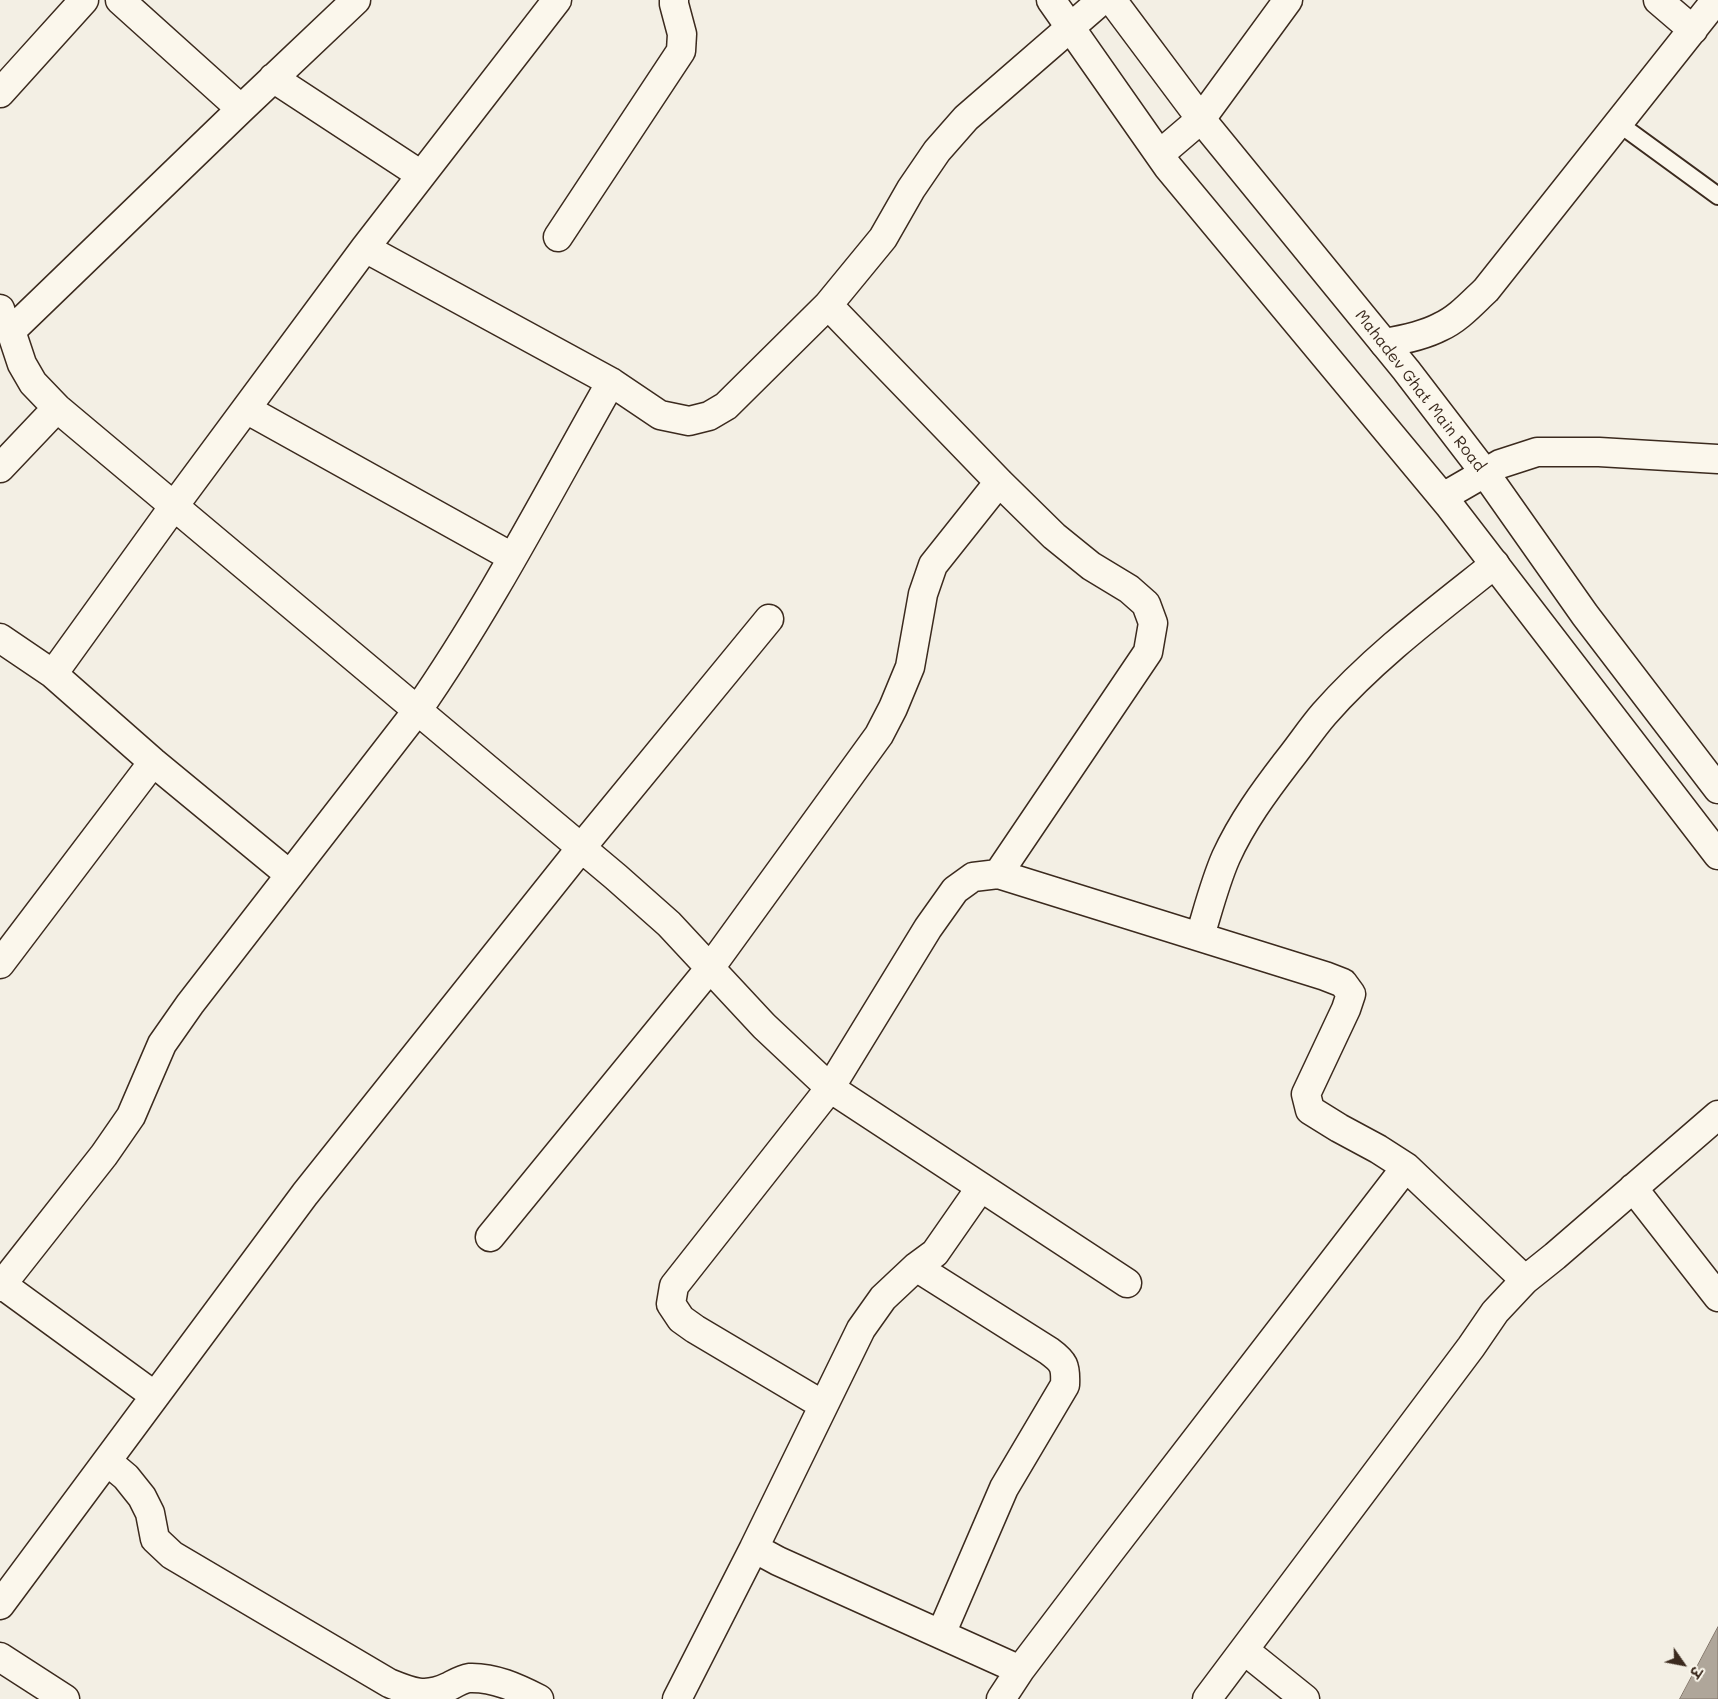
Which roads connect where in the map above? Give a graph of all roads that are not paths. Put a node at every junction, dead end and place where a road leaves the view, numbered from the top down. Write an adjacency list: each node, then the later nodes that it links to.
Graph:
1 (84, 0): 15 (street)
2 (120, 0): 16 (street)
3 (356, 0): 14 (street)
4 (557, 0): 20 (street)
5 (674, 0): 22 (street)
6 (1051, 0): 12 (street)
7 (1102, 0): 12 (street)
8 (1112, 0): 17 (street, Mahadev Ghat Main Road)
9 (1288, 0): 17 (street)
10 (1658, 0): 13 (street)
11 (1716, 0): 13 (street)
12 (1071, 28): 19 (street); 24 (street)
13 (1693, 30): 18 (street)
14 (273, 78): 16 (street); 20 (street)
15 (0, 93)
16 (241, 109): 25 (street)
17 (1201, 119): 19 (street); 26 (street, Mahadev Ghat Main Road)
18 (1618, 123): 21 (lane); 26 (street)
19 (1160, 154): 34 (street)
20 (422, 175): 23 (street)
21 (1718, 196)
22 (558, 238)
23 (365, 248): 27 (street); 29 (street)
24 (828, 305): 27 (street); 33 (street)
25 (5, 320): 28 (street)
26 (1384, 343): 32 (street, Mahadev Ghat Main Road)
27 (610, 382): 36 (street)
28 (57, 408): 31 (street); 35 (street)
29 (246, 409): 35 (street); 36 (street)
30 (1718, 459): 32 (street)
31 (0, 468)
32 (1485, 473): 34 (street); 43 (street, Mahadev Ghat Main Road)
33 (999, 482): 46 (street); 50 (street)
34 (1442, 497): 37 (street)
35 (174, 506): 40 (street); 41 (street)
36 (512, 557): 41 (street)
37 (1494, 564): 45 (street); 48 (street)
38 (769, 619): 44 (street)
39 (0, 638): 40 (street)
40 (53, 674): 42 (street)
41 (417, 711): 44 (street); 47 (street)
42 (153, 762): 47 (street); 49 (street)
43 (1718, 789)
44 (581, 848): 50 (street); 62 (street)
45 (1718, 855)
46 (998, 874): 48 (street); 51 (street)
47 (290, 875): 60 (street)
48 (1200, 936): 53 (street)
49 (0, 964)
50 (710, 968): 51 (street); 56 (street)
51 (830, 1088): 54 (street); 63 (street)
52 (1718, 1114): 55 (street)
53 (1406, 1167): 58 (street); 70 (street)
54 (981, 1187): 57 (street); 59 (street)
55 (1633, 1188): 58 (street); 61 (street)
56 (490, 1237)
57 (916, 1267): 63 (street); 67 (street)
58 (1525, 1280): 68 (street)
59 (1128, 1283)
60 (1, 1285): 62 (street)
61 (1718, 1297)
62 (155, 1396): 64 (street)
63 (823, 1405): 65 (street)
64 (107, 1461): 66 (street); 72 (street)
65 (754, 1548): 67 (street); 73 (street)
66 (0, 1605)
67 (941, 1634): 70 (street)
68 (1244, 1650): 75 (street); 76 (street)
69 (0, 1657): 71 (street)
70 (1020, 1670): 74 (street)
71 (65, 1699)
72 (539, 1699)
73 (677, 1699)
74 (1001, 1699)
75 (1207, 1699)
76 (1305, 1699)

